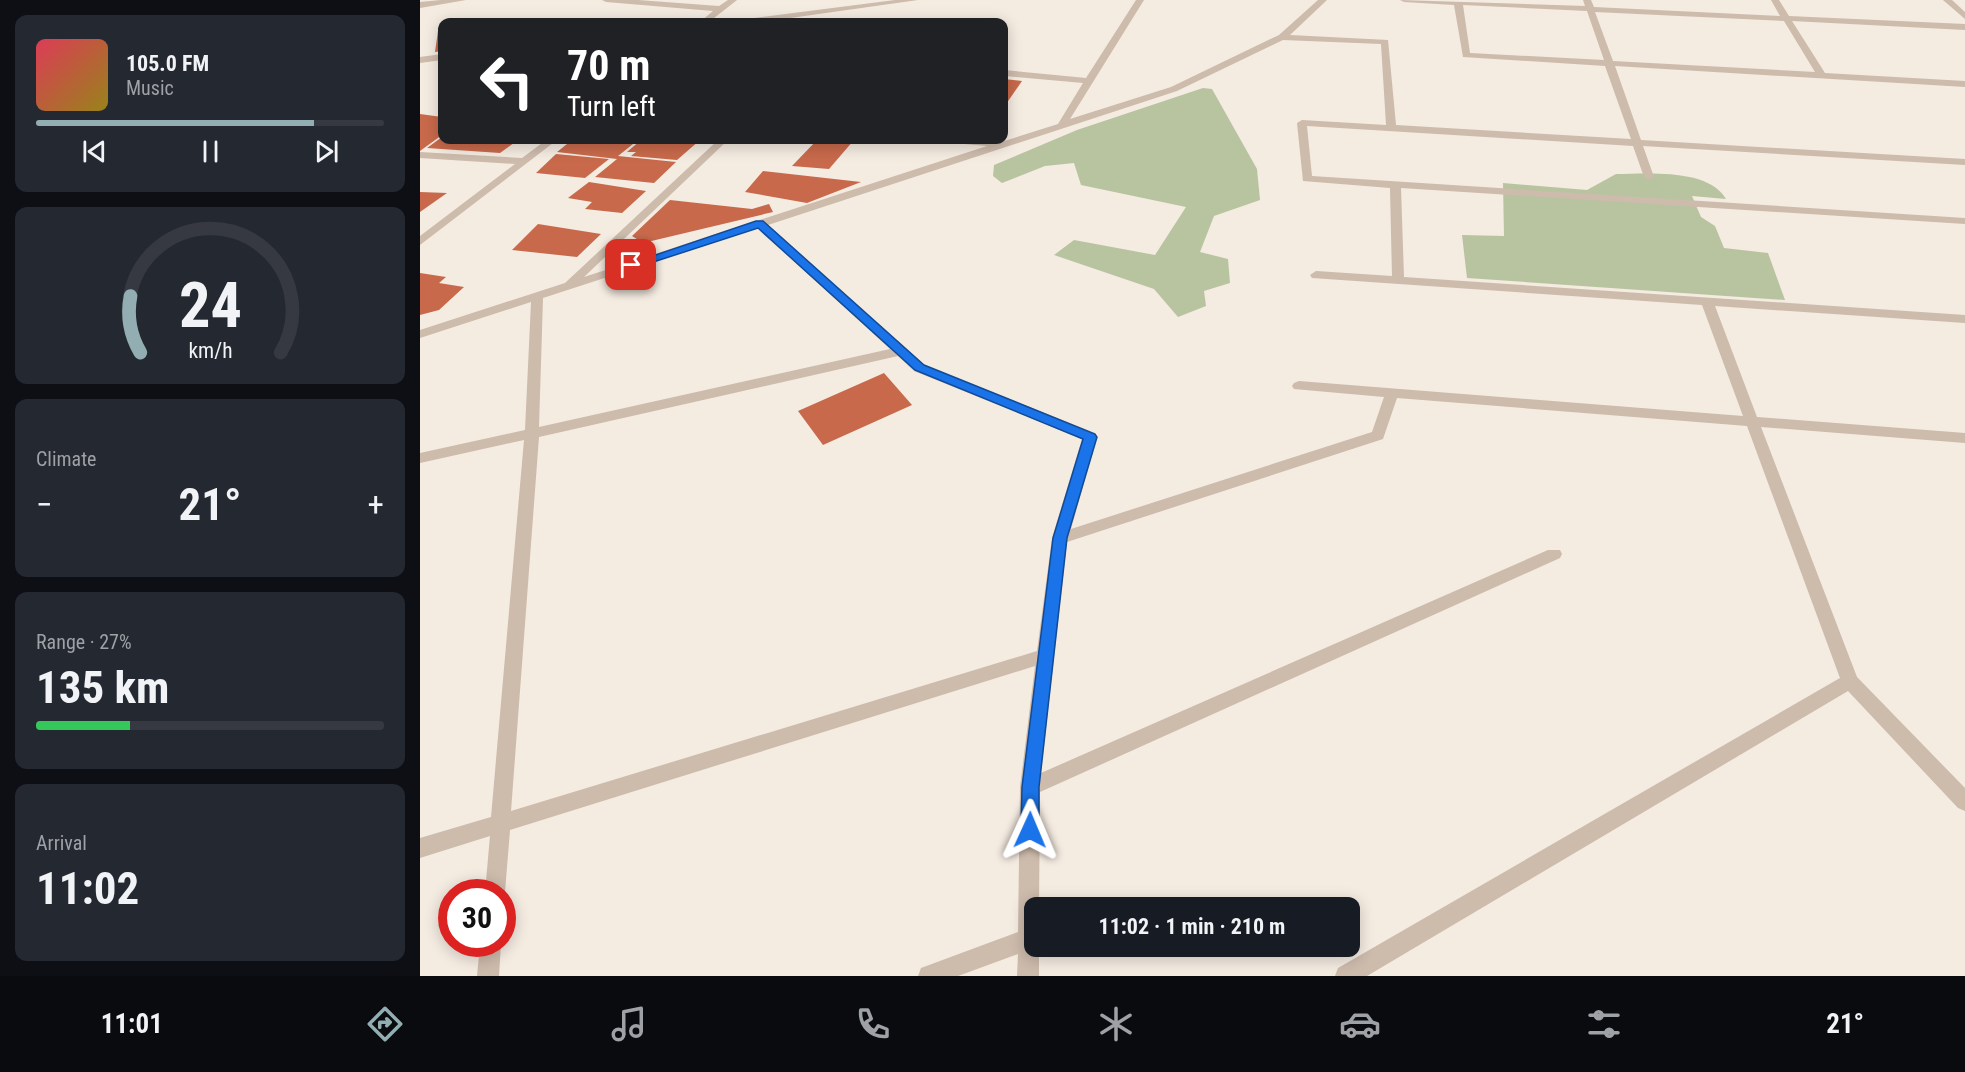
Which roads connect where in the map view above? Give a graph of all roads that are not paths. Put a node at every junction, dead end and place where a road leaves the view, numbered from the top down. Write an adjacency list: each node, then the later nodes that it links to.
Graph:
1 (462, 0): 12 (street)
2 (606, 0): 14 (street)
3 (732, 0): 14 (street)
4 (914, 0): 13 (street)
5 (1140, 0): 27 (street)
6 (1323, 0): 21 (street)
7 (1404, 0): 10 (street)
8 (1775, 0): 19 (street)
9 (1947, 0): 15 (street)
10 (1458, 3): 11 (street); 24 (street)
11 (1588, 4): 19 (street); 24 (street)
12 (420, 5)
13 (862, 6): 16 (street); 18 (street)
14 (721, 9): 17 (street)
15 (1965, 16)
16 (850, 17)
17 (709, 18)
18 (775, 18)
19 (1786, 19): 20 (street); 26 (street)
20 (1965, 27)
21 (1282, 37): 29 (street); 30 (street)
22 (438, 58): 23 (street)
23 (420, 60)
24 (1609, 63): 26 (street); 31 (street)
25 (1008, 72): 27 (street)
26 (1821, 76): 28 (street)
27 (1088, 81): 29 (street)
28 (1965, 84)
29 (1061, 126): 32 (street)
30 (1390, 128): 31 (street); 40 (street)
31 (1637, 142): 38 (street); 39 (street)
32 (1008, 143)
33 (547, 144): 37 (street)
34 (719, 144): 46 (street)
35 (1004, 144): 42 (street)
36 (420, 155): 37 (street)
37 (524, 161): 43 (street)
38 (1965, 162)
39 (1649, 177)
40 (1395, 185): 41 (street); 45 (street)
41 (1965, 221)
42 (760, 224): 46 (street); 51 (street)
43 (420, 242)
44 (1316, 275): 45 (street)
45 (1398, 281): 48 (street)
46 (567, 286): 47 (street)
47 (537, 296): 50 (street); 55 (street)
48 (1707, 302): 49 (street); 54 (street)
49 (1965, 319)
50 (420, 334)
51 (901, 351): 55 (street); 58 (street)
52 (1299, 386): 53 (street)
53 (1392, 393): 54 (street); 58 (street)
54 (1752, 422): 56 (street); 61 (street)
55 (532, 433): 57 (street); 64 (street)
56 (1965, 438)
57 (420, 458)
58 (1060, 538): 60 (street)
59 (1554, 554): 62 (street)
60 (1046, 656): 62 (street); 64 (street)
61 (1850, 681): 63 (street); 74 (street)
62 (1030, 787): 67 (street)
63 (1965, 802)
64 (501, 822): 65 (street); 66 (street)
65 (420, 848)
66 (496, 879)
67 (1029, 897)
68 (1024, 940): 72 (street)
69 (490, 957): 71 (street)
70 (1028, 957): 73 (street)
71 (488, 976)
72 (929, 976)
73 (1028, 976)
74 (1346, 976)

